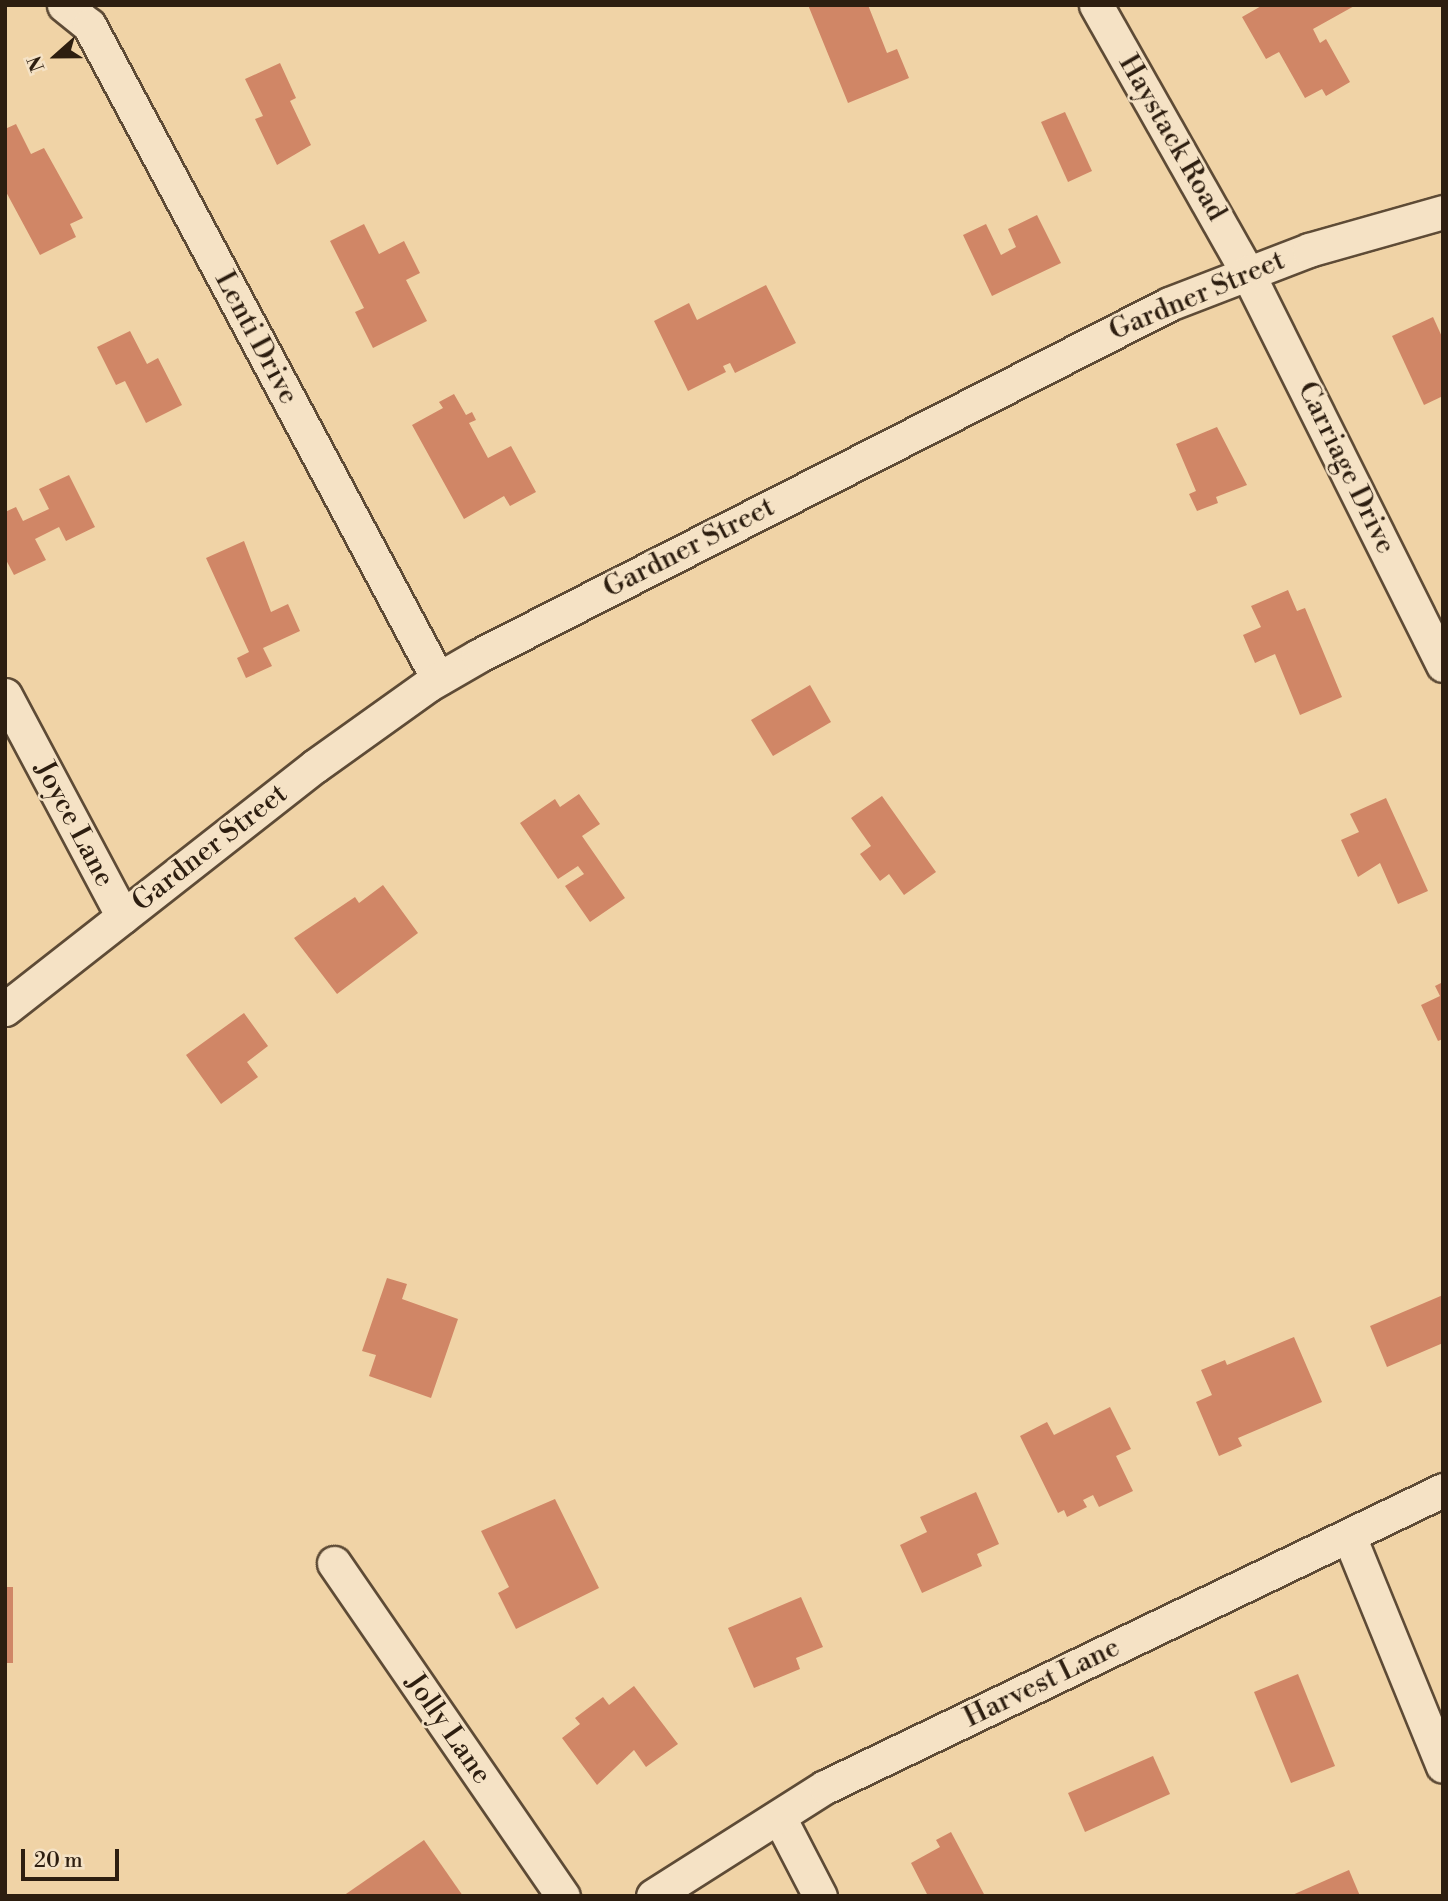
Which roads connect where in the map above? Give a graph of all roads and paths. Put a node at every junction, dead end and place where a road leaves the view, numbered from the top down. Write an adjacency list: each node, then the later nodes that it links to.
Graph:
1 (64, 5): 6 (street, Lenti Drive)
2 (1096, 5): 4 (street, Haystack Road)
3 (1443, 212): 4 (street, Gardner Street)
4 (1247, 272): 5 (street, Carriage Drive); 6 (street, Gardner Street)
5 (1443, 665)
6 (438, 679): 8 (street, Gardner Street)
7 (5, 695): 8 (street, Joyce Lane)
8 (123, 917): 9 (street, Gardner Street)
9 (5, 1009)
10 (1443, 1490): 11 (street, Harvest Lane)
11 (1349, 1536): 13 (street); 14 (street, Harvest Lane)
12 (334, 1563): 15 (street, Jolly Lane)
13 (1443, 1766)
14 (779, 1817): 16 (street, Harvest Lane); 17 (street)
15 (563, 1896)
16 (653, 1896)
17 (820, 1896)

